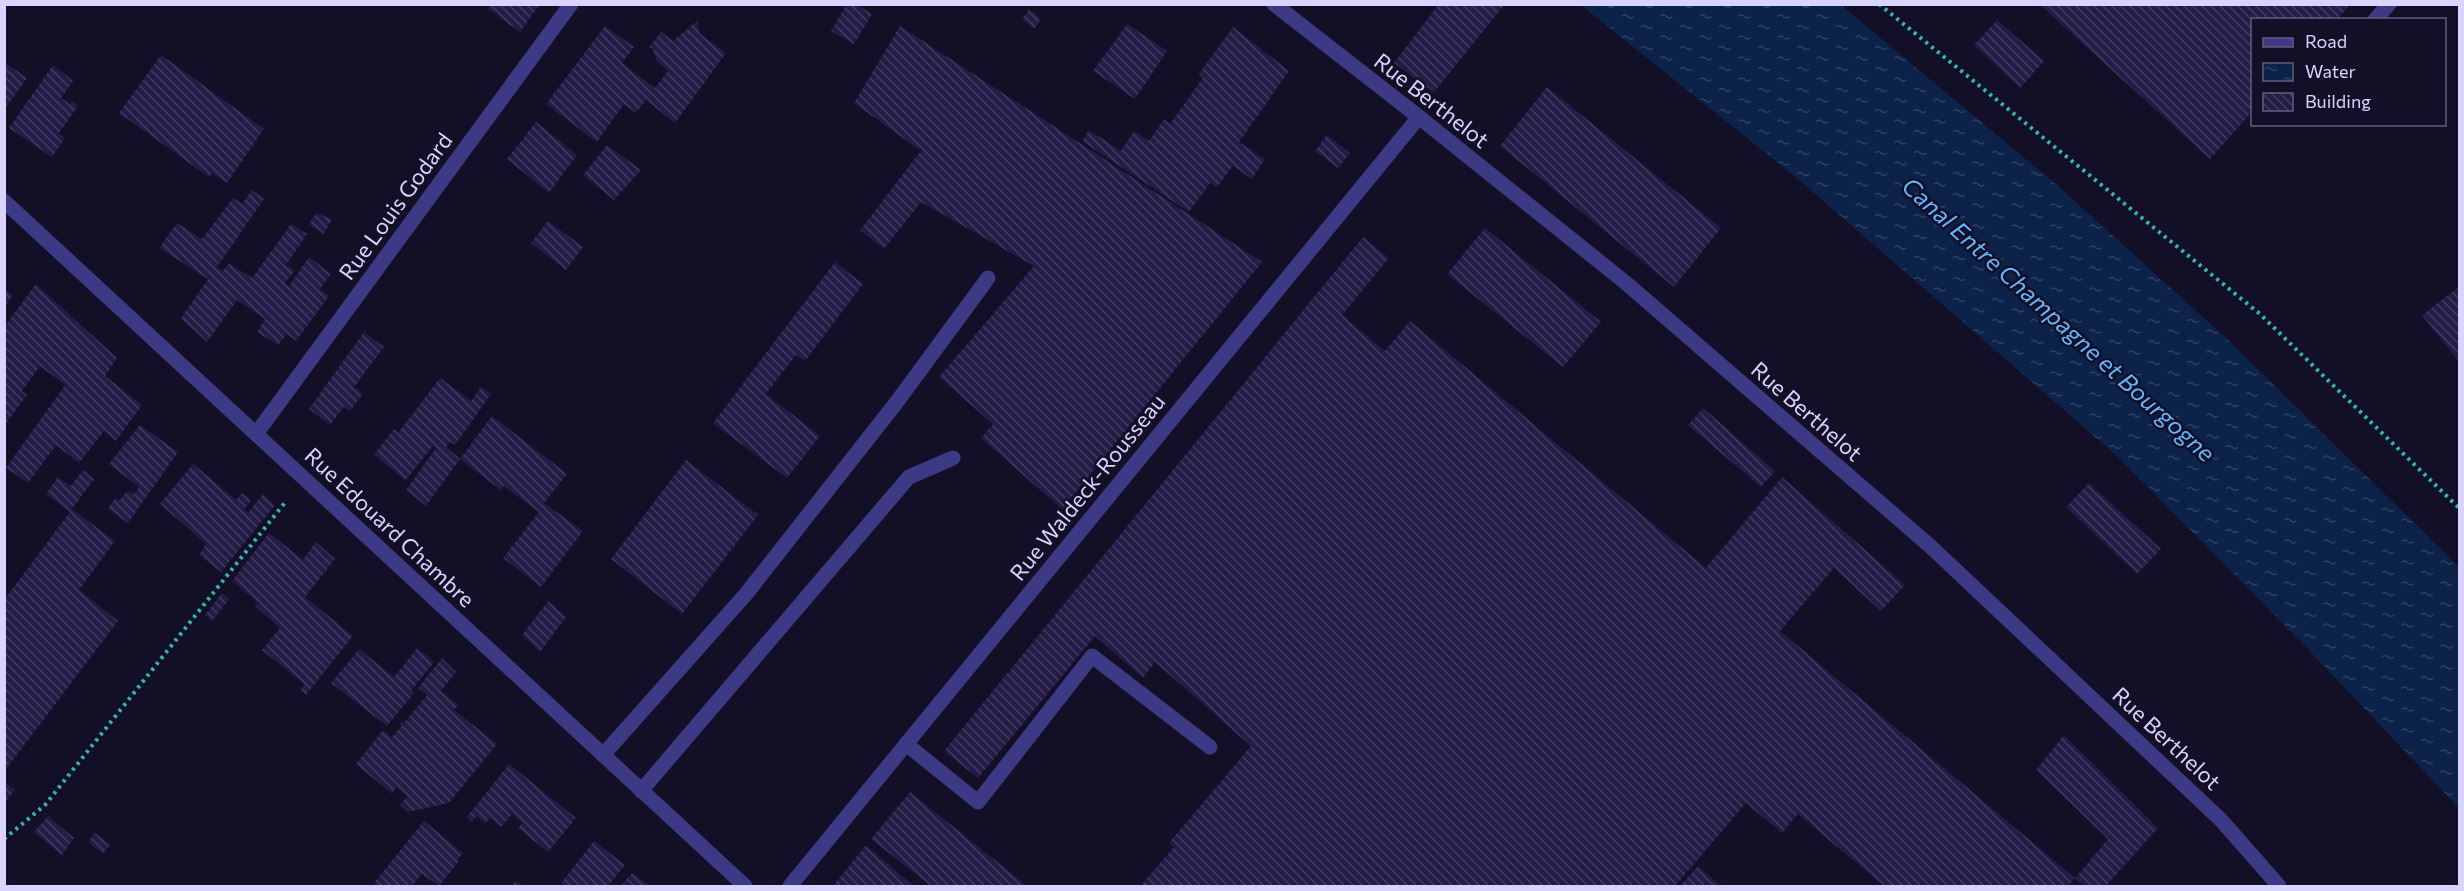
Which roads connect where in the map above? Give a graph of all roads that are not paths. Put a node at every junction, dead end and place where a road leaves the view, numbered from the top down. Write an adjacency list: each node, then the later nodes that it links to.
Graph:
1 (571, 4): 8 (street, Rue Louis Godard)
2 (1274, 4): 5 (street, Rue Berthelot)
3 (2389, 4): 4 (street)
4 (2377, 18)
5 (1419, 117): 10 (street, Rue Waldeck-Rousseau); 14 (street, Rue Berthelot)
6 (4, 201): 8 (street, Rue Edouard Chambre)
7 (988, 278): 12 (street)
8 (256, 434): 12 (street, Rue Edouard Chambre)
9 (953, 459): 13 (street)
10 (906, 744): 11 (street); 16 (street, Rue Waldeck-Rousseau)
11 (1210, 747)
12 (603, 755): 13 (street, Rue Edouard Chambre)
13 (641, 791): 15 (street, Rue Edouard Chambre)
14 (2274, 884)
15 (745, 886)
16 (790, 886)

